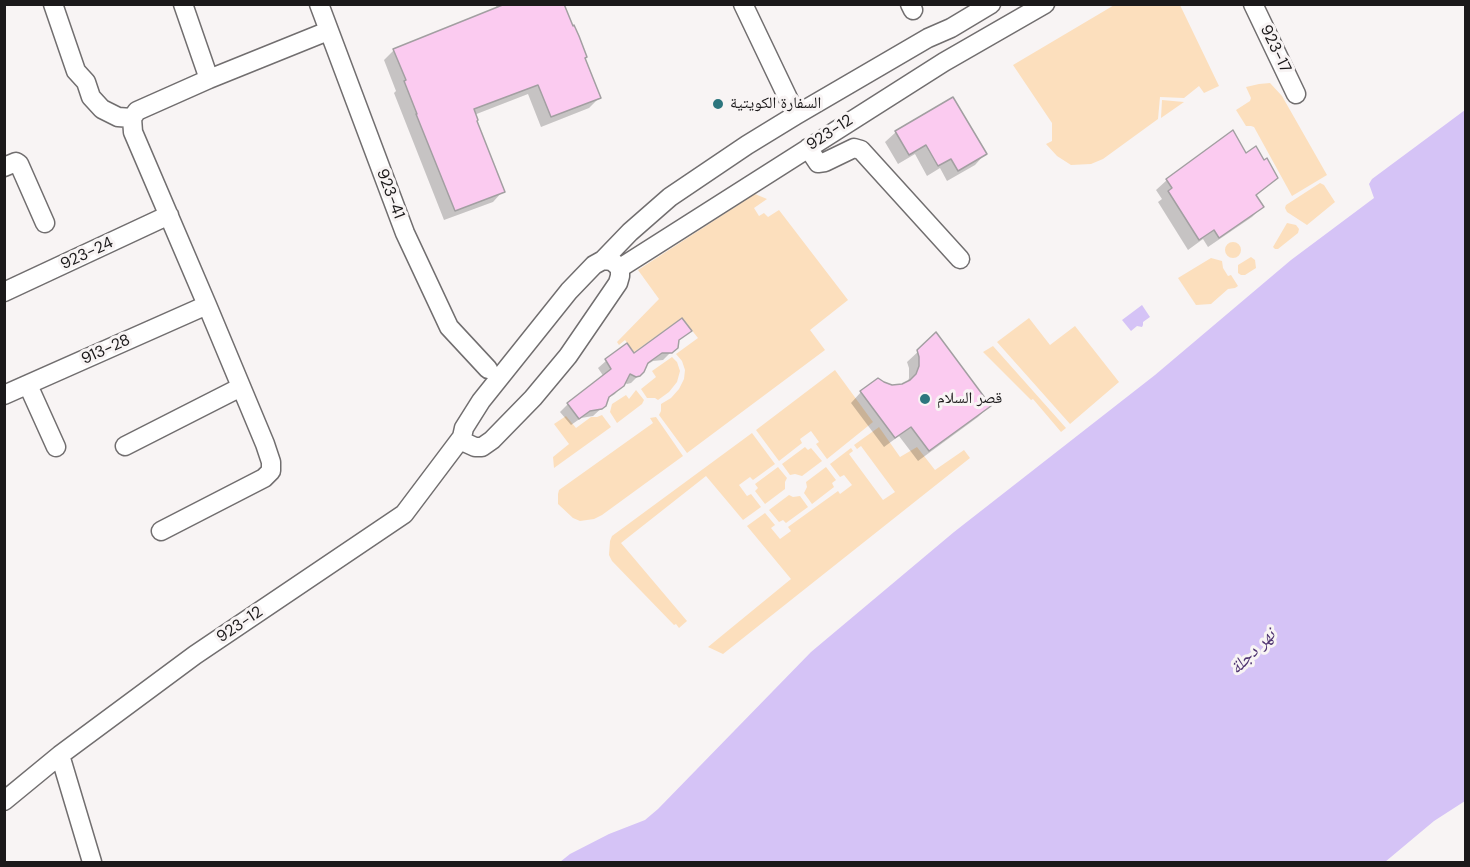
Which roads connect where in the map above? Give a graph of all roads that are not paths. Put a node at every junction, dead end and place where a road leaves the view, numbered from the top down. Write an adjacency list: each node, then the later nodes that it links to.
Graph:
1 (53, 4): 12 (street)
2 (183, 4): 9 (street)
3 (319, 4): 8 (street, 923-41)
4 (743, 4): 11 (street)
5 (991, 4): 11 (street, 923-12)
6 (1044, 4): 13 (street, 923-12)
7 (1253, 4): 10 (street, 923-17)
8 (328, 31): 9 (street); 22 (street, 923-41)
9 (209, 79): 12 (street)
10 (1296, 93)
11 (796, 115): 18 (street, 923-12)
12 (132, 118): 15 (street)
13 (808, 148): 17 (street); 19 (street, 923-12)
14 (4, 167): 16 (street)
15 (169, 215): 20 (street, 923-24); 21 (street)
16 (45, 223)
17 (960, 259)
18 (603, 260): 19 (street); 26 (street, 923-12)
19 (620, 268): 26 (street)
20 (4, 292)
21 (207, 305): 23 (street, 913-28); 24 (street)
22 (488, 369)
23 (28, 385): 25 (street, 913-28); 28 (street)
24 (241, 387): 27 (street); 29 (street)
25 (4, 395)
26 (462, 437): 30 (street, 923-12)
27 (125, 446)
28 (56, 447)
29 (161, 531)
30 (60, 755): 31 (street, 923-12); 32 (street)
31 (4, 801)
32 (92, 862)

